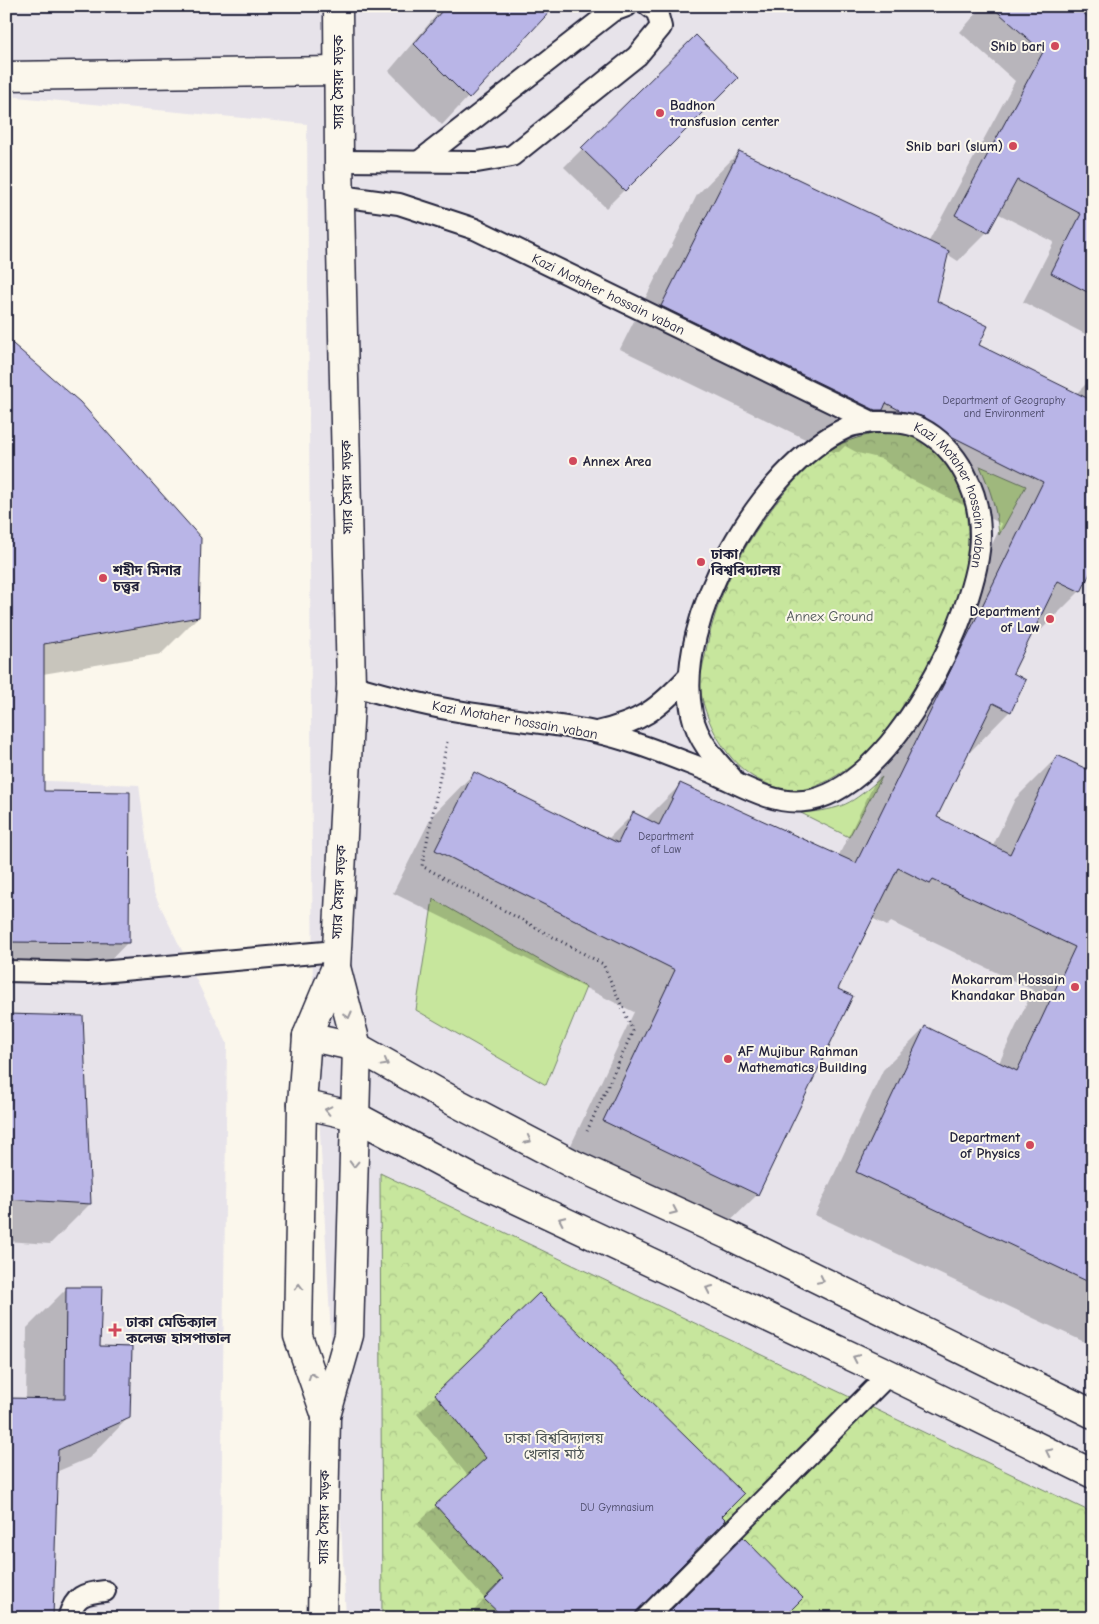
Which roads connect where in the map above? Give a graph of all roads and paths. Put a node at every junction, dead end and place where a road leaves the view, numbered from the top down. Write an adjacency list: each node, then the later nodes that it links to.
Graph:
1 (338, 6): 4 (main road, স্যার সৈয়দ সড়ক)
2 (627, 6): 7 (lane)
3 (649, 6): 7 (lane)
4 (337, 70): 5 (main road); 6 (main road, স্যার সৈয়দ সড়ক)
5 (6, 76)
6 (339, 160): 7 (lane); 8 (main road, স্যার সৈয়দ সড়ক)
7 (421, 160)
8 (340, 196): 9 (lane, Kazi Motaher hossain vaban); 11 (main road, স্যার সৈয়দ সড়ক)
9 (872, 422): 10 (lane); 14 (lane, Kazi Motaher hossain vaban)
10 (688, 676): 13 (lane); 14 (lane)
11 (351, 685): 12 (lane, Kazi Motaher hossain vaban); 15 (main road, স্যার সৈয়দ সড়ক)
12 (453, 711): 13 (lane, Kazi Motaher hossain vaban); 21 (path)
13 (595, 732): 14 (lane, Kazi Motaher hossain vaban)
14 (736, 782)
15 (336, 959): 16 (lane); 17 (main road, স্যার সৈয়দ সড়ক); 18 (main road, স্যার সৈয়দ সড়ক, one-way to 18)
16 (6, 971)
17 (307, 1036): 18 (main road); 19 (main road, স্যার সৈয়দ সড়ক)
18 (356, 1047): 20 (main road, স্যার সৈয়দ সড়ক); 21 (main road, one-way to 21)
19 (302, 1104): 20 (main road, one-way to 19); 24 (main road, স্যার সৈয়দ সড়ক, one-way to 19)
20 (355, 1116): 22 (main road, one-way to 20); 24 (main road, স্যার সৈয়দ সড়ক, one-way to 24)
21 (573, 1164): 23 (main road, one-way to 23)
22 (889, 1374): 25 (main road, one-way to 22); 29 (lane)
23 (1093, 1414)
24 (326, 1416): 28 (main road, স্যার সৈয়দ সড়ক)
25 (1093, 1474)
26 (105, 1591): 27 (lane)
27 (68, 1618)
28 (322, 1618)
29 (646, 1618)

